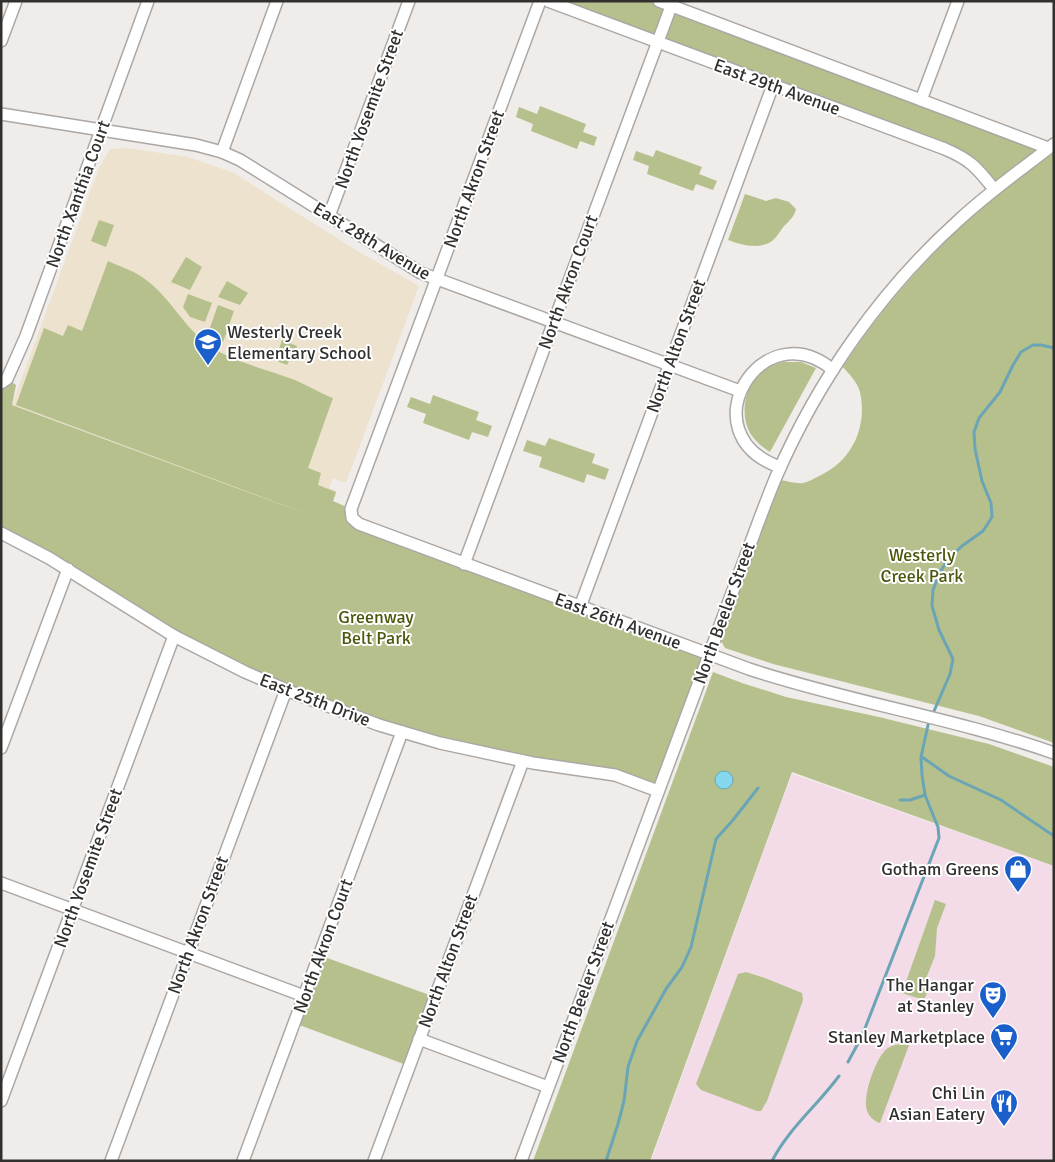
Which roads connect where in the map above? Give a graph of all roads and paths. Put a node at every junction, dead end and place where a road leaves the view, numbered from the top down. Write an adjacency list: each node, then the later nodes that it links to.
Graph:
1 (16, 1): 10 (street)
2 (148, 1): 15 (street, North Xanthia Court)
3 (277, 1): 17 (street)
4 (409, 1): 19 (street, North Yosemite Street)
5 (540, 1): 20 (street, North Akron Street)
6 (548, 1): 11 (street, East 29th Avenue)
7 (659, 1): 9 (street)
8 (958, 1): 13 (street)
9 (672, 4): 11 (street, North Akron Court); 13 (street)
10 (1, 41)
11 (658, 42): 12 (street, East 29th Avenue); 21 (street, North Akron Court)
12 (773, 85): 18 (street, East 29th Avenue); 22 (street, North Alton Street)
13 (921, 100): 16 (street)
14 (1, 114): 15 (street, East 28th Avenue)
15 (101, 130): 17 (street, East 28th Avenue); 24 (street, North Xanthia Court)
16 (1051, 146): 18 (street, North Beeler Street)
17 (222, 152): 19 (street, East 28th Avenue)
18 (994, 189): 23 (street, North Beeler Street)
19 (329, 216): 20 (street, East 28th Avenue)
20 (437, 280): 21 (street, East 28th Avenue); 27 (street, North Akron Street)
21 (554, 323): 22 (street, East 28th Avenue); 29 (street, North Akron Court)
22 (669, 365): 25 (street, East 28th Avenue); 31 (street, North Alton Street)
23 (833, 370): 25 (street); 26 (street, North Beeler Street)
24 (1, 383)
25 (740, 391): 26 (street)
26 (780, 467): 33 (street, North Beeler Street)
27 (359, 524): 29 (street, East 26th Avenue)
28 (1, 533): 30 (street, East 25th Drive)
29 (464, 564): 31 (street, East 26th Avenue)
30 (68, 569): 32 (street, East 25th Drive); 36 (street)
31 (580, 606): 33 (street, East 26th Avenue)
32 (174, 636): 34 (street, East 25th Drive); 41 (street, North Yosemite Street)
33 (709, 654): 37 (street, East 26th Avenue); 39 (street, North Beeler Street)
34 (286, 690): 35 (street, East 25th Drive); 42 (street, North Akron Street)
35 (402, 732): 38 (street, East 25th Drive); 43 (street, North Akron Court)
36 (1, 748)
37 (1054, 754)
38 (523, 761): 39 (street, East 25th Drive); 44 (street, North Alton Street)
39 (658, 790): 45 (street, North Beeler Street)
40 (1, 883): 41 (street)
41 (72, 910): 42 (street); 46 (street, North Yosemite Street)
42 (188, 953): 43 (street); 47 (street, North Akron Street)
43 (304, 996): 48 (street, North Akron Court)
44 (419, 1039): 45 (street); 49 (street, North Alton Street)
45 (548, 1087): 50 (street, North Beeler Street)
46 (1, 1101)
47 (111, 1161)
48 (243, 1161)
49 (374, 1161)
50 (521, 1161)

